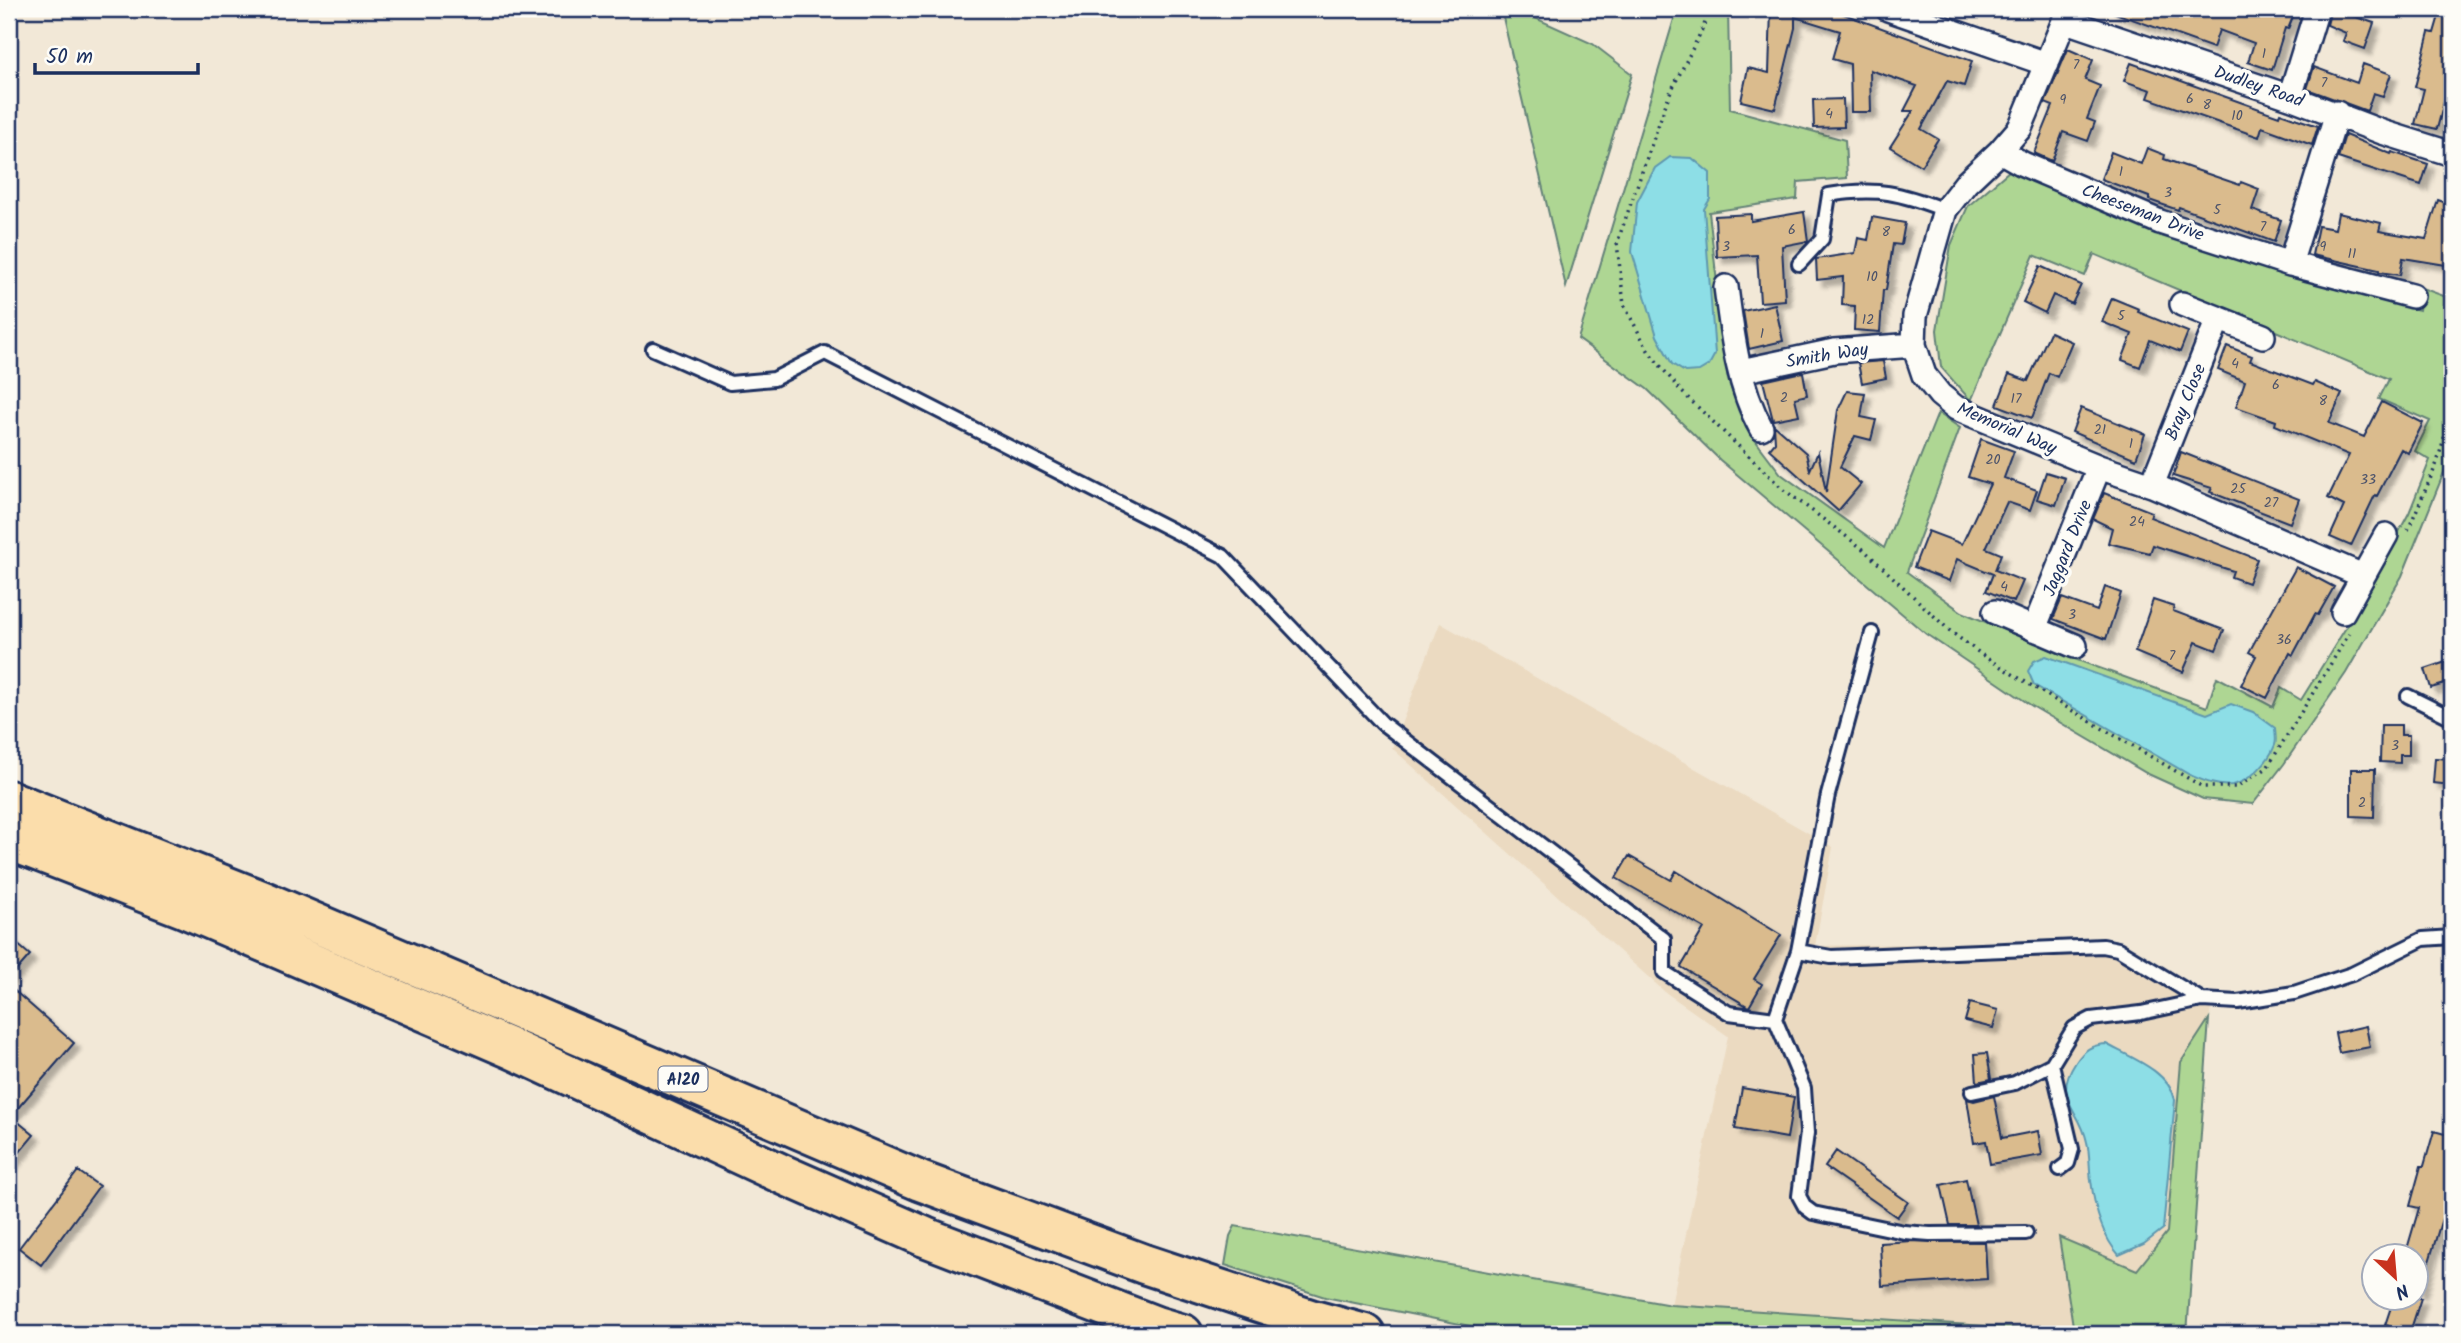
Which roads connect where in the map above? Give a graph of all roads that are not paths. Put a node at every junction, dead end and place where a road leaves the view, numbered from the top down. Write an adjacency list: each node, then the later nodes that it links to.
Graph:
1 (1888, 9): 4 (street)
2 (2317, 9): 5 (street)
3 (2067, 15): 4 (street, Memorial Way); 5 (street, Dudley Road)
4 (2047, 64): 7 (street, Memorial Way)
5 (2290, 97): 6 (street, Dudley Road)
6 (2337, 113): 8 (street, Dudley Road); 11 (street)
7 (2000, 151): 9 (street, Memorial Way); 11 (street, Cheeseman Drive)
8 (2452, 154)
9 (1945, 210): 10 (lane); 17 (street, Memorial Way)
10 (1799, 264)
11 (2290, 264): 13 (street, Cheeseman Drive)
12 (1726, 287): 19 (street)
13 (2412, 296)
14 (2182, 304): 15 (street)
15 (2218, 320): 16 (street); 22 (street, Bray Close)
16 (2263, 336)
17 (1914, 345): 19 (street, Smith Way); 21 (street, Memorial Way)
18 (653, 349): 37 (lane)
19 (1741, 371): 20 (street)
20 (1761, 428)
21 (2099, 467): 22 (street, Memorial Way); 27 (street, Jaggard Drive)
22 (2152, 485): 24 (street, Memorial Way)
23 (2397, 533): 24 (street)
24 (2363, 576): 26 (street)
25 (1995, 612): 27 (street)
26 (2347, 620)
27 (2034, 629): 29 (street)
28 (1872, 633): 35 (lane)
29 (2075, 646)
30 (2408, 696): 31 (lane)
31 (2452, 718)
32 (9, 800): 43 (highway, A120)
33 (9, 840): 42 (highway, A120)
34 (2452, 937): 36 (lane)
35 (1798, 951): 36 (lane); 37 (lane)
36 (2202, 1000): 38 (lane)
37 (1775, 1018): 41 (lane)
38 (2052, 1064): 39 (lane); 40 (lane)
39 (1972, 1092)
40 (2060, 1169)
41 (2026, 1233)
42 (1183, 1334)
43 (1365, 1334)

